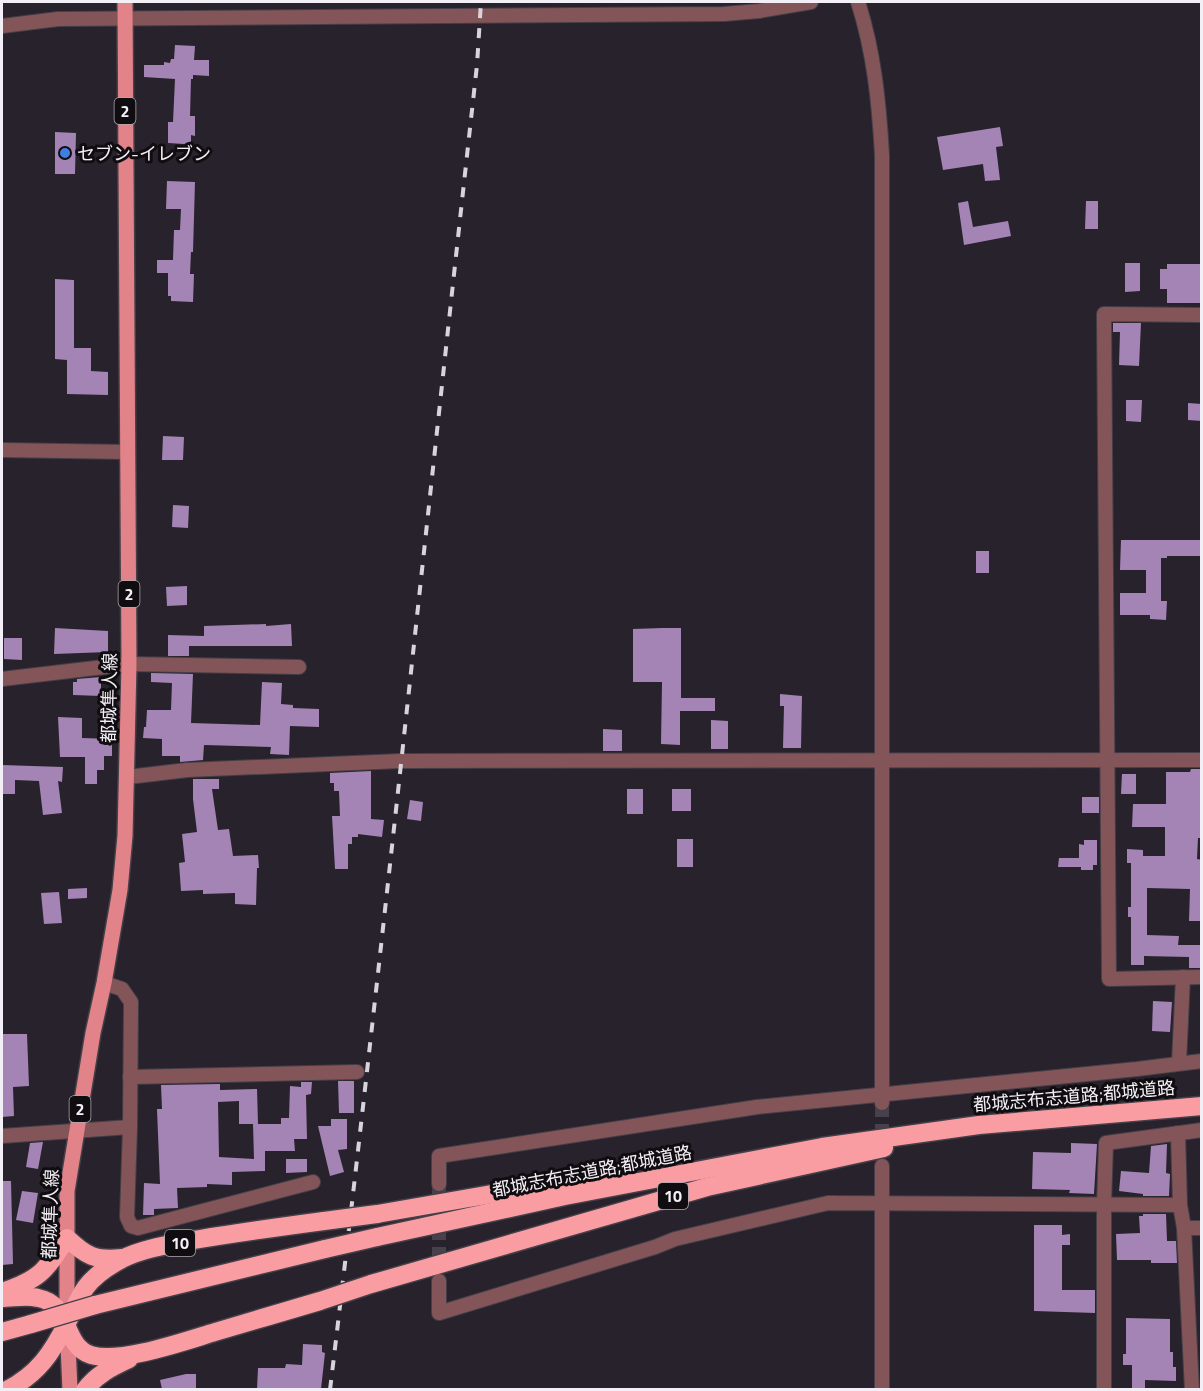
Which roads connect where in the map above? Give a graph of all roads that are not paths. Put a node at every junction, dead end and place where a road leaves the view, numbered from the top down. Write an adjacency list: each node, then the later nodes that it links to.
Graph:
1 (125, 2): 4 (main road, 都城隼人線 / 2)
2 (811, 2): 4 (street)
3 (858, 2): 12 (street)
4 (125, 20): 5 (street); 8 (main road, 都城隼人線 / 2)
5 (2, 26)
6 (1202, 315): 13 (street)
7 (2, 450): 8 (street)
8 (128, 452): 9 (main road, 都城隼人線 / 2)
9 (129, 664): 10 (street); 11 (street); 15 (main road, 都城隼人線 / 2)
10 (299, 667)
11 (2, 679)
12 (882, 759): 13 (street); 15 (street); 23 (street)
13 (1108, 760): 14 (street); 16 (street)
14 (1202, 760)
15 (128, 777): 18 (main road, 都城隼人線 / 2)
16 (1184, 977): 17 (street); 20 (street)
17 (1202, 977)
18 (104, 983): 22 (street); 28 (main road, 都城隼人線 / 2)
19 (1202, 1061): 20 (street)
20 (1179, 1063): 23 (street)
21 (357, 1071): 22 (street)
22 (130, 1077): 26 (street)
23 (882, 1098): 34 (street)
24 (1202, 1106): 25 (highway, 都城志布志道路;都城道路 / 10)
25 (979, 1125): 33 (highway, 都城志布志道路;都城道路 / 10); 47 (highway, 10, bridge)
26 (130, 1127): 28 (street); 32 (street)
27 (1202, 1130): 29 (street)
28 (76, 1132): 30 (street); 40 (main road, 都城隼人線 / 2)
29 (1178, 1133): 36 (street); 37 (street)
30 (2, 1136)
31 (882, 1166): 35 (street)
32 (313, 1182)
33 (637, 1182): 41 (highway, 10, bridge); 46 (highway, 都城志布志道路;都城道路 / 10, bridge)
34 (439, 1184)
35 (882, 1204): 36 (street); 42 (street); 51 (street)
36 (1104, 1205): 37 (street); 52 (street)
37 (1180, 1205): 38 (street)
38 (1184, 1228): 39 (street); 53 (street)
39 (1202, 1228)
40 (67, 1238): 41 (highway, 10); 43 (highway); 45 (main road, 都城隼人線 / 2)
41 (124, 1258): 45 (highway, 10)
42 (439, 1281)
43 (2, 1292)
44 (2, 1298): 45 (highway, 10)
45 (67, 1323): 47 (highway, 10); 48 (highway, 10); 49 (main road, 都城隼人線 / 2)
46 (2, 1332)
47 (144, 1353): 50 (highway, 10)
48 (7, 1389)
49 (70, 1389)
50 (85, 1389)
51 (882, 1389)
52 (1104, 1389)
53 (1192, 1389)

